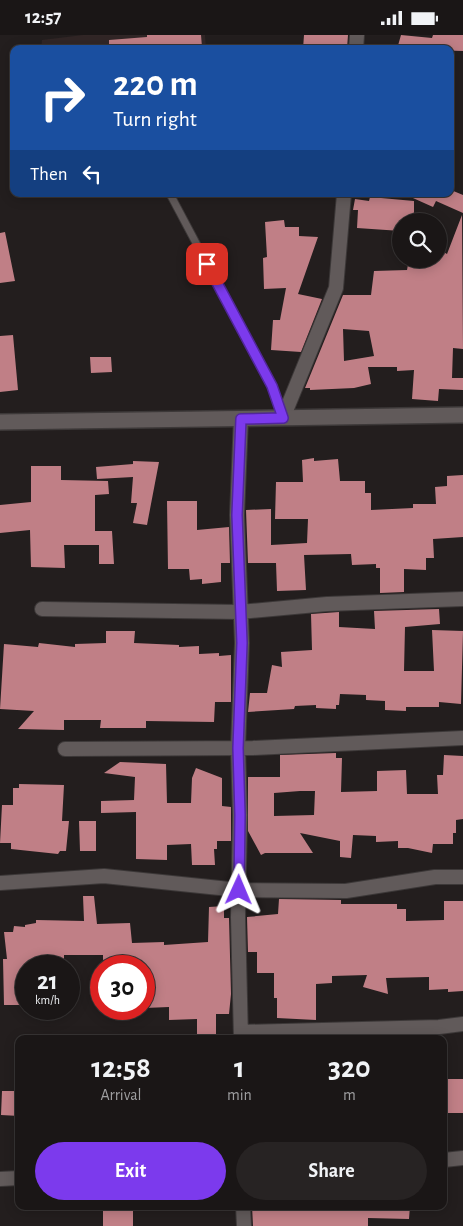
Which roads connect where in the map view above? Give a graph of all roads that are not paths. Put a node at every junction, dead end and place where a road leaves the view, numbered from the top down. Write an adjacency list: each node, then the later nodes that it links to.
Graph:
1 (172, 197): 4 (lane)
2 (344, 197): 4 (street)
3 (463, 415): 4 (street)
4 (283, 418): 5 (street)
5 (241, 419): 6 (street); 9 (street)
6 (0, 422)
7 (463, 599): 9 (street)
8 (42, 609): 9 (street)
9 (240, 612): 11 (street)
10 (463, 738): 11 (street)
11 (238, 748): 12 (street); 15 (street)
12 (66, 749)
13 (463, 877): 15 (street)
14 (0, 883): 15 (street)
15 (239, 890): 17 (street)
16 (463, 1024): 17 (street)
17 (241, 1035)
18 (463, 1158): 19 (street)
19 (447, 1159)
20 (15, 1178): 21 (street)
21 (0, 1179)
22 (243, 1210): 23 (street)
23 (244, 1226)

